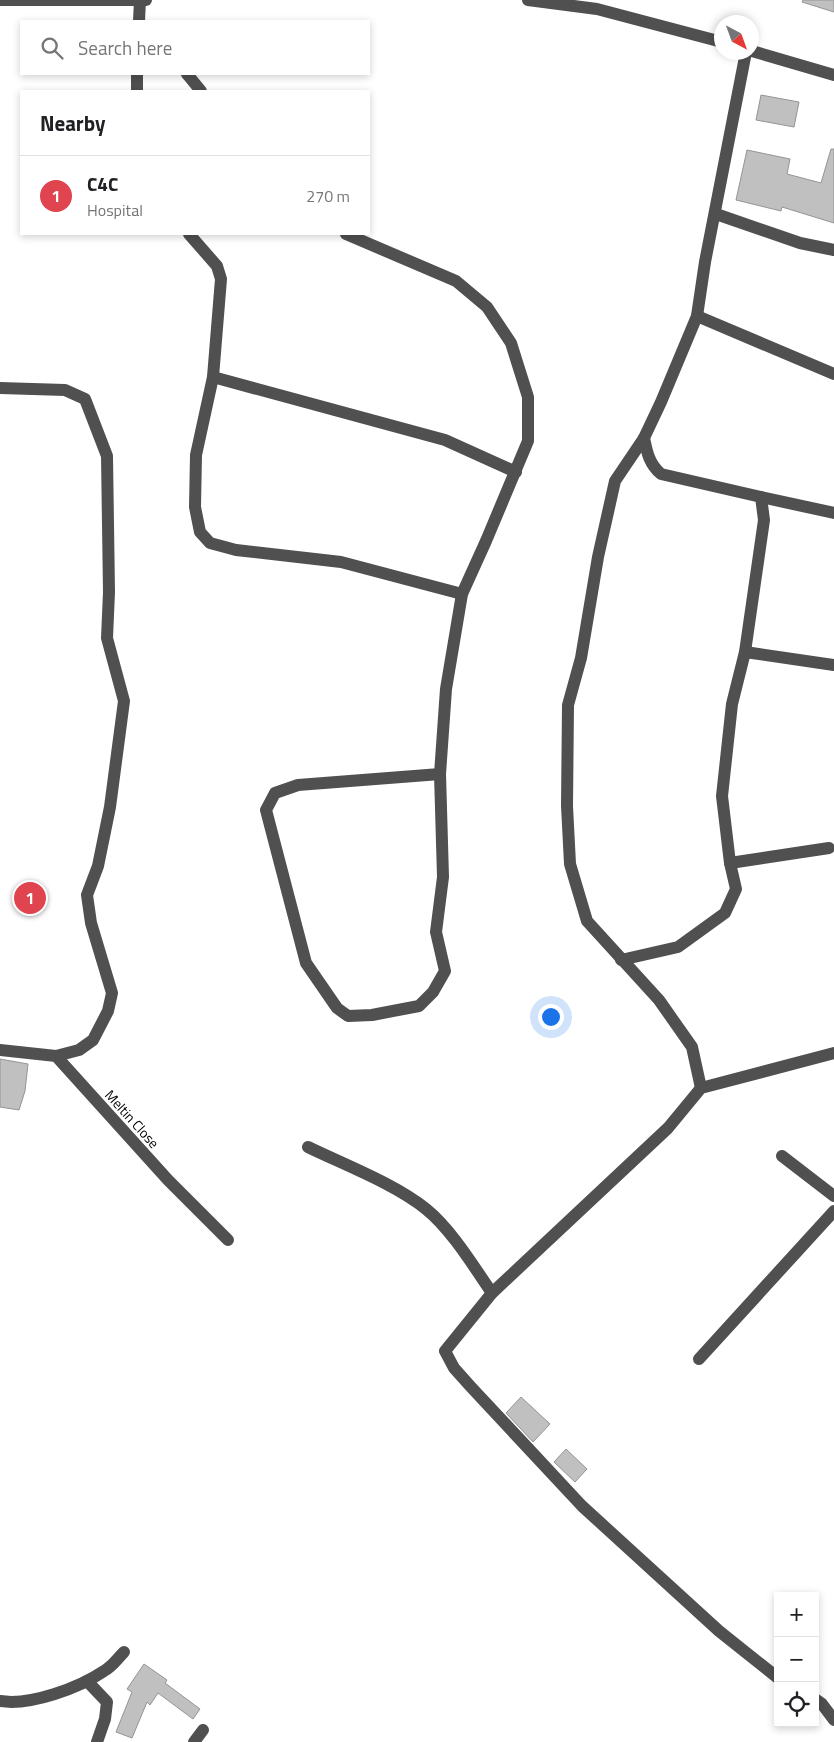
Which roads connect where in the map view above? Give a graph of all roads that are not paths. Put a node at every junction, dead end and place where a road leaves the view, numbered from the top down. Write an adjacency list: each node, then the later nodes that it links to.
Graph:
1 (0, 0): 2 (street)
2 (49, 0): 3 (street)
3 (140, 0): 4 (street); 6 (street)
4 (146, 0)
5 (528, 0): 7 (street)
6 (139, 20)
7 (714, 40)
8 (759, 53): 10 (street)
9 (745, 60): 15 (street)
10 (834, 74)
11 (136, 75): 13 (street)
12 (188, 75): 14 (street)
13 (137, 90)
14 (201, 90)
15 (716, 214): 18 (street); 19 (street)
16 (191, 235): 21 (street)
17 (348, 235): 24 (street)
18 (834, 250)
19 (697, 316): 20 (street); 23 (street)
20 (834, 374)
21 (213, 377): 24 (street); 27 (street)
22 (0, 388): 36 (street)
23 (644, 438): 25 (street); 33 (street)
24 (516, 472): 27 (street)
25 (761, 497): 26 (street); 28 (street)
26 (834, 513)
27 (462, 594): 30 (street)
28 (745, 652): 29 (street); 32 (street)
29 (834, 664)
30 (440, 774): 30 (street)
31 (829, 848): 32 (street)
32 (730, 863): 33 (street)
33 (621, 960): 37 (street)
34 (0, 1050): 36 (street)
35 (834, 1053): 37 (street)
36 (56, 1056): 42 (street, Meltin Close)
37 (701, 1088): 43 (street)
38 (308, 1147): 43 (street)
39 (782, 1156): 40 (street)
40 (834, 1196)
41 (834, 1212): 44 (street)
42 (228, 1240)
43 (492, 1293): 46 (street)
44 (699, 1359)
45 (124, 1652): 47 (street)
46 (774, 1675)
47 (87, 1681): 48 (street); 52 (street)
48 (0, 1701)
49 (819, 1702): 50 (street)
50 (834, 1720)
51 (203, 1730): 53 (street)
52 (97, 1742)
53 (194, 1742)

